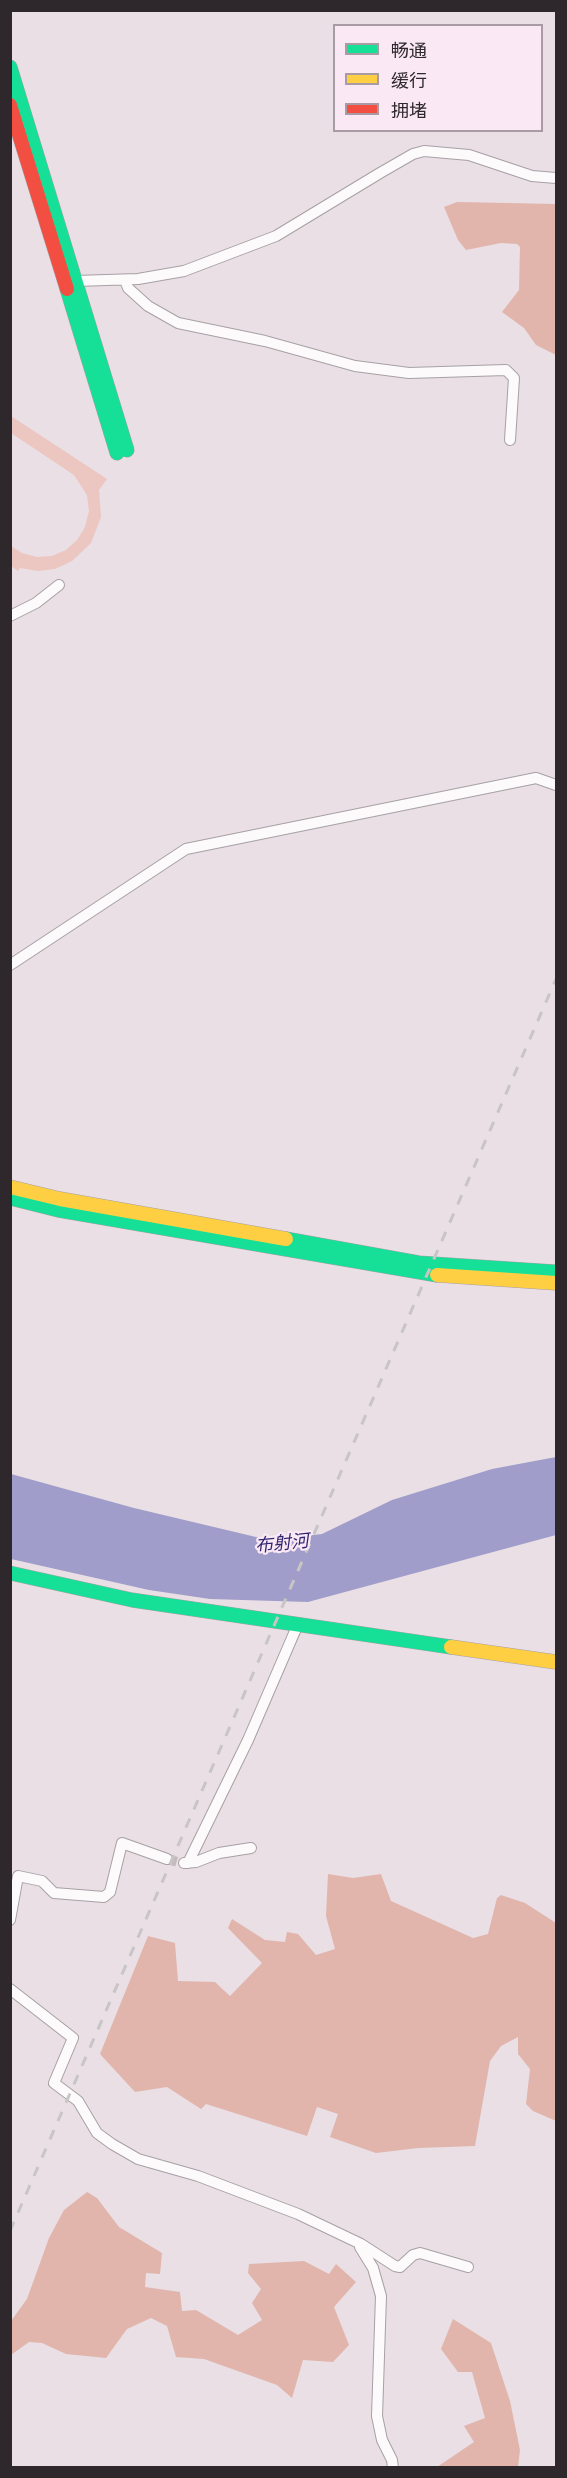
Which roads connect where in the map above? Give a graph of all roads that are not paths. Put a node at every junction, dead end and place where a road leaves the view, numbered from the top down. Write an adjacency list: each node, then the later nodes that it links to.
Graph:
1 (10, 67): 4 (street)
2 (10, 105): 4 (street)
3 (556, 178): 5 (street)
4 (75, 280): 5 (street)
5 (125, 280): 6 (street)
6 (510, 440)
7 (59, 585): 8 (street)
8 (10, 616)
9 (556, 785): 10 (street)
10 (10, 964)
11 (10, 1187): 13 (street)
12 (10, 1198): 14 (street)
13 (556, 1272)
14 (556, 1283)
15 (10, 1573): 16 (street)
16 (298, 1624): 17 (street); 18 (street)
17 (556, 1662)
18 (252, 1848)
19 (167, 1859): 20 (street)
20 (10, 1920)
21 (10, 1989): 22 (street)
22 (353, 2240): 23 (street); 24 (street)
23 (468, 2267)
24 (393, 2468)

